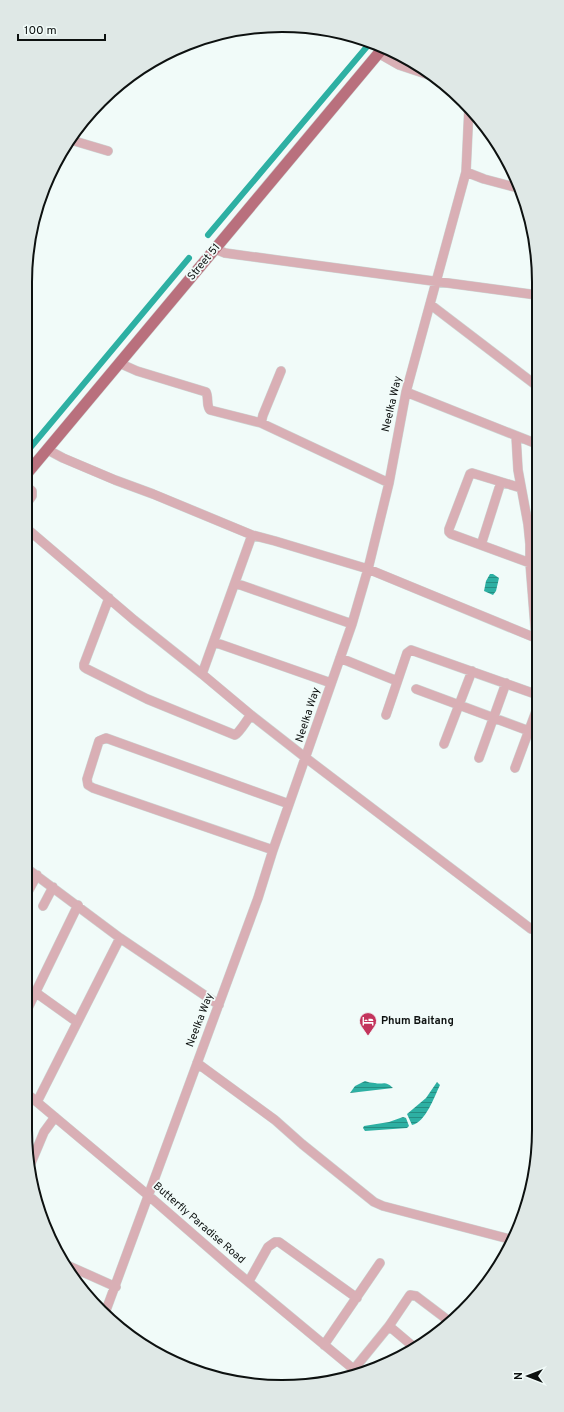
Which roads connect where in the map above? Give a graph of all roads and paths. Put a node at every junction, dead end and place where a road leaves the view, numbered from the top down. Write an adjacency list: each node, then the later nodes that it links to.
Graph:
1 (380, 51): 9 (main road, Street 51)
2 (383, 53): 3 (street)
3 (416, 71)
4 (469, 115): 7 (street, Neelka Way)
5 (75, 141): 6 (street)
6 (108, 151)
7 (466, 172): 8 (street); 10 (street, Neelka Way)
8 (513, 187)
9 (215, 249): 10 (street); 13 (main road, Street 51)
10 (437, 282): 11 (street); 12 (street, Neelka Way)
11 (532, 294)
12 (431, 304): 15 (street); 16 (street, Neelka Way)
13 (119, 364): 17 (street); 20 (main road, Street 51)
14 (281, 371): 17 (street)
15 (532, 382)
16 (406, 392): 18 (street); 23 (street, Neelka Way)
17 (261, 423): 23 (street)
18 (516, 436): 19 (street); 24 (street)
19 (532, 442)
20 (48, 450): 21 (main road, Street 51); 26 (street)
21 (32, 465)
22 (502, 482): 24 (street); 27 (street); 27 (street)
23 (389, 483): 29 (street, Neelka Way)
24 (521, 488): 28 (street)
25 (32, 533): 32 (street)
26 (252, 535): 29 (street); 30 (street)
27 (481, 545): 28 (street)
28 (530, 563): 31 (street)
29 (368, 569): 33 (street, Neelka Way); 34 (street)
30 (235, 583): 33 (street); 35 (street)
31 (532, 585)
32 (109, 598): 38 (street); 45 (street)
33 (352, 624): 36 (street, Neelka Way)
34 (532, 637)
35 (214, 642): 38 (street); 40 (street)
36 (340, 658): 39 (street); 40 (street, Neelka Way)
37 (472, 671): 39 (street); 41 (street); 44 (street)
38 (202, 674): 45 (street)
39 (397, 681): 46 (street)
40 (331, 683): 51 (street, Neelka Way)
41 (506, 683): 43 (street); 47 (street)
42 (416, 689): 44 (street)
43 (532, 693)
44 (459, 705): 47 (street); 50 (street)
45 (251, 715): 51 (street)
46 (386, 715)
47 (494, 718): 49 (street); 52 (street)
48 (532, 722): 49 (street)
49 (529, 730): 53 (street)
50 (444, 744)
51 (306, 758): 54 (street, Neelka Way); 62 (street)
52 (480, 758)
53 (515, 768)
54 (290, 804): 55 (street, Neelka Way); 55 (street)
55 (273, 850): 66 (street, Neelka Way)
56 (32, 872): 57 (street)
57 (37, 875): 58 (street); 59 (street)
58 (32, 884)
59 (54, 887): 60 (street); 61 (street)
60 (78, 905): 63 (street); 64 (street)
61 (43, 906)
62 (530, 929)
63 (120, 938): 66 (street); 67 (street)
64 (35, 992): 65 (street); 67 (street)
65 (32, 999)
66 (219, 1005): 68 (street, Neelka Way)
67 (77, 1022): 70 (street)
68 (197, 1063): 73 (street, Neelka Way); 74 (street)
69 (32, 1098): 70 (street, Butterfly Paradise Road)
70 (37, 1102): 71 (street, Butterfly Paradise Road)
71 (54, 1117): 72 (street); 73 (street, Butterfly Paradise Road)
72 (34, 1155)
73 (149, 1196): 77 (street, Butterfly Paradise Road); 78 (street, Neelka Way)
74 (507, 1239)
75 (380, 1263): 79 (street)
76 (73, 1268): 78 (street)
77 (249, 1281): 79 (street); 83 (street, Butterfly Paradise Road)
78 (116, 1287): 80 (street, Neelka Way)
79 (357, 1298): 83 (street)
80 (107, 1309)
81 (446, 1319): 82 (street)
82 (389, 1326): 84 (street); 85 (street)
83 (324, 1345): 86 (street, Butterfly Paradise Road)
84 (411, 1345)
85 (358, 1368)
86 (354, 1369)

